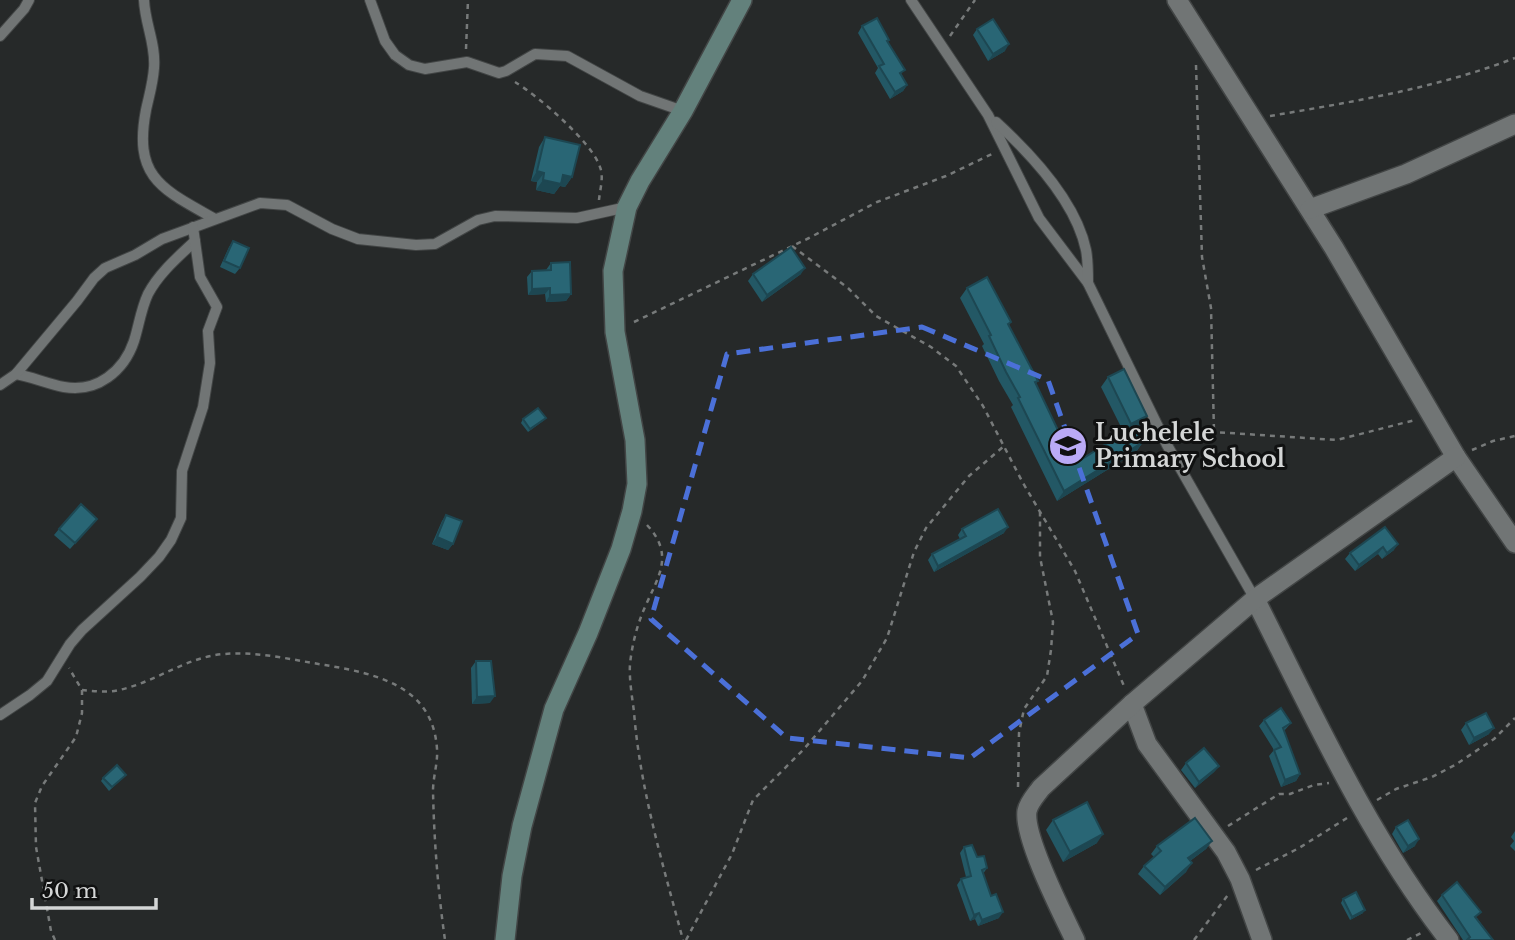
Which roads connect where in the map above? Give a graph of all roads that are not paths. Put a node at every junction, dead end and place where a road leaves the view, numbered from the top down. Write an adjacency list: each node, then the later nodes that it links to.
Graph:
1 (29, 0): 7 (lane)
2 (144, 0): 13 (lane)
3 (370, 0): 8 (lane)
4 (742, 0): 8 (main road)
5 (911, 0): 9 (lane)
6 (1177, 0): 12 (street)
7 (0, 36)
8 (683, 111): 11 (main road)
9 (988, 115): 16 (lane); 16 (lane)
10 (1515, 124): 12 (street)
11 (627, 207): 13 (lane); 24 (main road)
12 (1310, 209): 19 (street)
13 (215, 219): 14 (lane)
14 (193, 227): 15 (lane); 17 (lane)
15 (195, 241): 17 (lane); 23 (lane)
16 (1088, 283): 21 (lane)
17 (16, 374): 18 (lane)
18 (0, 386)
19 (1456, 457): 20 (street); 21 (street)
20 (1515, 543)
21 (1255, 599): 22 (street); 27 (street)
22 (1132, 704): 25 (street); 26 (street)
23 (0, 715)
24 (505, 940)
25 (1075, 940)
26 (1262, 940)
27 (1449, 940)

